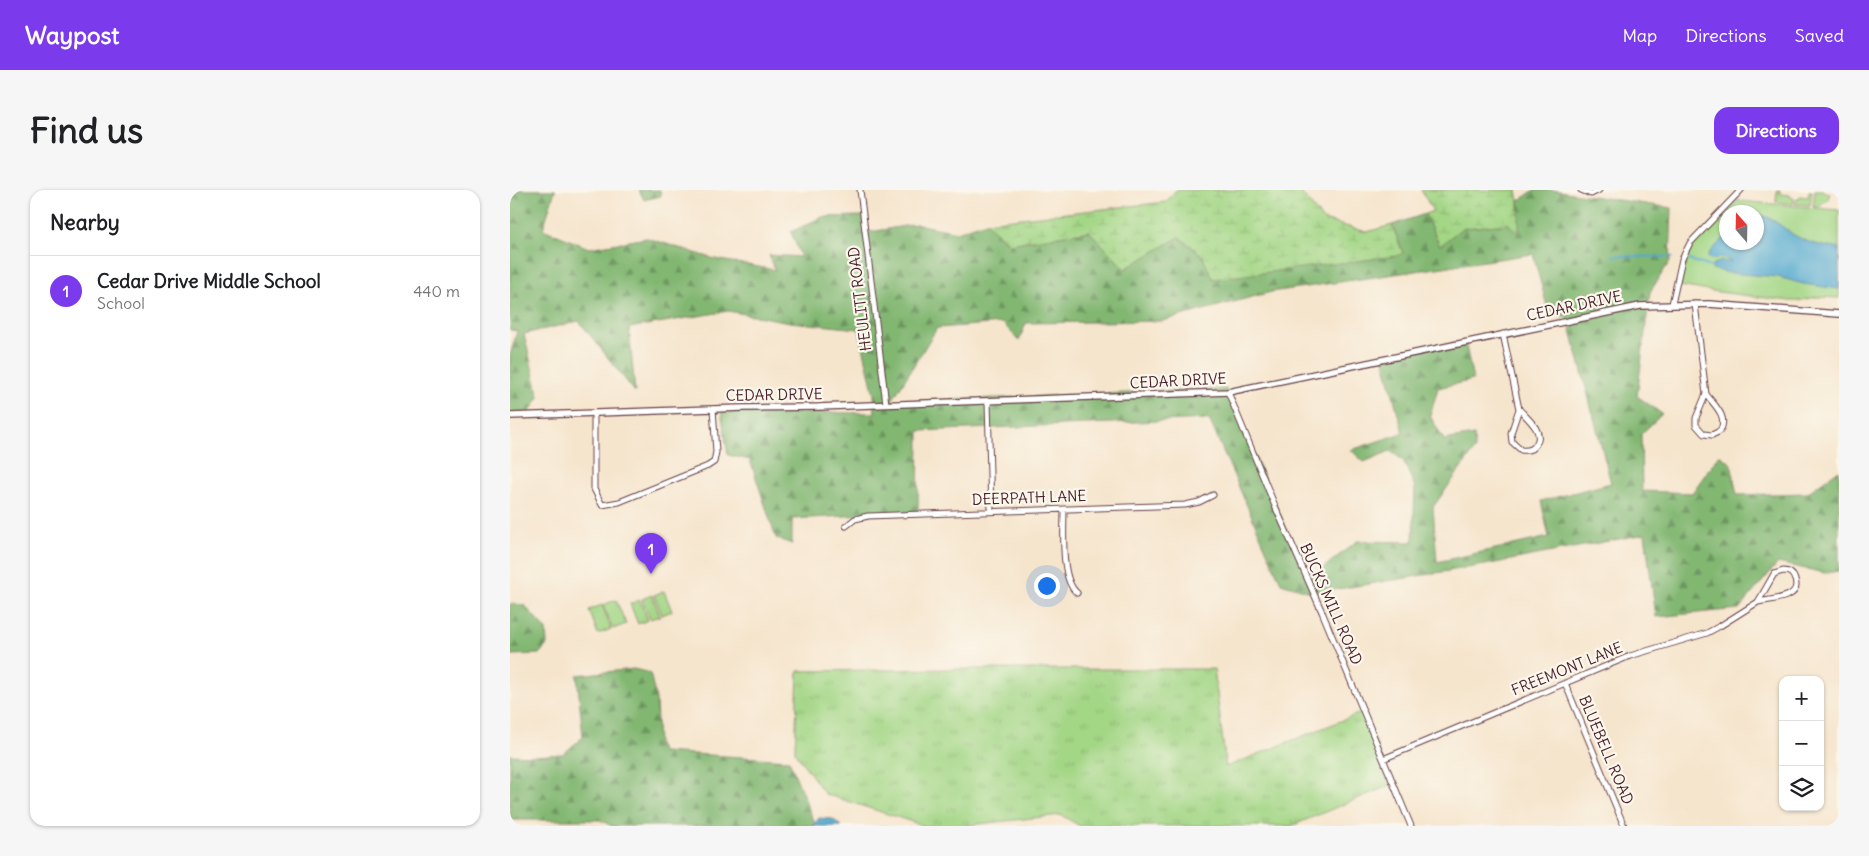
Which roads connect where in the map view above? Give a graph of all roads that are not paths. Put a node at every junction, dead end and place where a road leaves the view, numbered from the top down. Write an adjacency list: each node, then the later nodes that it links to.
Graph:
1 (860, 190): 12 (street, HEULITT ROAD)
2 (1581, 190): 3 (street)
3 (1599, 190)
4 (1741, 190): 5 (street)
5 (1672, 304): 6 (street, CEDAR DRIVE); 8 (street, CEDAR DRIVE)
6 (1695, 304): 7 (street, CEDAR DRIVE); 10 (street)
7 (1839, 314)
8 (1503, 334): 9 (street, CEDAR DRIVE); 14 (street)
9 (1228, 392): 11 (street, CEDAR DRIVE); 24 (street, BUCKS MILL ROAD)
10 (1706, 394): 10 (street)
11 (988, 401): 12 (street, CEDAR DRIVE); 19 (street)
12 (886, 404): 13 (street, CEDAR DRIVE)
13 (713, 409): 15 (street, CEDAR DRIVE); 15 (street)
14 (1519, 409): 14 (street)
15 (594, 413): 16 (street, CEDAR DRIVE)
16 (510, 416)
17 (1213, 494): 18 (street, DEERPATH LANE)
18 (1064, 509): 19 (street, DEERPATH LANE); 21 (street)
19 (991, 511): 20 (street, DEERPATH LANE)
20 (846, 526)
21 (1077, 593)
22 (1758, 602): 22 (street); 23 (street, FREEMONT LANE)
23 (1564, 683): 24 (street, FREEMONT LANE); 26 (street, BLUEBELL ROAD)
24 (1383, 760): 25 (street, BUCKS MILL ROAD)
25 (1411, 826)
26 (1624, 826)

